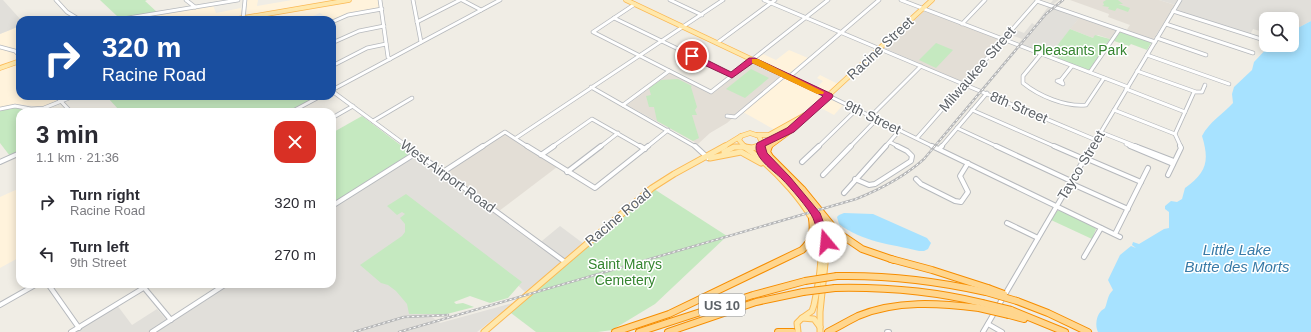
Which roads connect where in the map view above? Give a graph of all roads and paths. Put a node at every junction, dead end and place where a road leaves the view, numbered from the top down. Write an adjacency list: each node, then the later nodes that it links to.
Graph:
1 (56, 0): 31 (street)
2 (186, 0): 25 (street)
3 (238, 0): 25 (street)
4 (245, 0): 33 (street)
5 (349, 0): 34 (main road)
6 (380, 0): 27 (street)
7 (413, 0): 38 (street)
8 (461, 0): 28 (street); 38 (street)
9 (500, 0): 28 (street)
10 (626, 0): 24 (main road, 9th Street)
11 (670, 0): 30 (street)
12 (715, 0): 22 (street)
13 (764, 0): 23 (street, 8th Street)
14 (775, 0): 23 (street)
15 (828, 0): 35 (street)
16 (879, 0): 44 (street)
17 (901, 0): 26 (street)
18 (932, 0): 26 (main road, Racine Street)
19 (985, 0): 39 (street)
20 (1037, 0): 43 (street); 47 (street, Milwaukee Street)
21 (1180, 0): 29 (street, Tayco Street)
22 (721, 1): 30 (street)
23 (771, 3): 35 (street, 8th Street); 52 (street)
24 (635, 4): 36 (street); 42 (main road, 9th Street)
25 (195, 7): 32 (street)
26 (923, 8): 39 (street); 55 (main road, Racine Street)
27 (382, 9): 37 (street); 41 (street)
28 (481, 10): 49 (street)
29 (1173, 11): 40 (street, Tayco Street); 46 (street)
30 (702, 14): 42 (street)
31 (74, 16)
32 (140, 16)
33 (243, 16)
34 (260, 16)
35 (806, 17): 44 (street, 8th Street); 63 (street)
36 (614, 18): 50 (street); 61 (street)
37 (336, 20)
38 (417, 22): 49 (street)
39 (962, 24): 47 (street)
40 (1166, 24): 45 (street, Tayco Street); 57 (street)
41 (384, 26): 48 (street); 53 (street)
42 (683, 27): 50 (street); 52 (main road, 9th Street)
43 (1119, 30): 51 (street); 71 (street)
44 (841, 32): 55 (street, 8th Street); 73 (street)
45 (1157, 38): 51 (street, Tayco Street); 60 (street)
46 (1259, 38)
47 (1003, 39): 58 (street); 76 (street, Milwaukee Street)
48 (336, 41)
49 (421, 42): 62 (street)
50 (662, 42): 61 (street); 72 (street)
51 (1155, 42): 59 (street, Tayco Street)
52 (717, 43): 63 (main road, 9th Street)
53 (386, 44): 62 (street); 65 (street)
54 (0, 47): 56 (street)
55 (880, 49): 66 (street, 8th Street); 85 (main road, Racine Street)
56 (16, 53)
57 (1253, 53)
58 (1041, 54): 67 (street); 74 (street)
59 (1147, 55): 70 (street, Tayco Street); 77 (street)
60 (1206, 55)
61 (639, 56): 69 (street); 79 (street)
62 (390, 59): 80 (street)
63 (752, 60): 72 (street); 73 (main road, 9th Street)
64 (16, 62): 68 (main road)
65 (336, 64)
66 (921, 66): 76 (street, 8th Street); 104 (street)
67 (1072, 66): 71 (street); 75 (street)
68 (0, 68)
69 (670, 71): 72 (street); 90 (street)
70 (1137, 71): 81 (street, Tayco Street); 82 (street)
71 (1090, 72): 74 (street)
72 (732, 76)
73 (787, 76): 85 (main road, 9th Street); 103 (street)
74 (1104, 78): 81 (street)
75 (1061, 80)
76 (964, 84): 84 (street, 8th Street); 117 (street, Milwaukee Street)
77 (1228, 84)
78 (1205, 85): 82 (street)
79 (591, 87): 90 (street); 116 (street)
80 (336, 88)
81 (1127, 88): 99 (street, Tayco Street); 100 (street)
82 (1194, 92): 100 (street)
83 (336, 93): 91 (street, West Airport Road)
84 (987, 93): 98 (street); 118 (street, 8th Street)
85 (829, 96): 97 (street, 9th Street); 101 (main road)
86 (412, 98): 106 (street)
87 (65, 100): 89 (street)
88 (314, 100): 95 (street)
89 (61, 102): 93 (street); 94 (street)
90 (623, 105): 108 (street)
91 (353, 106): 102 (street); 106 (street, West Airport Road)
92 (26, 108): 96 (street)
93 (42, 108)
94 (67, 108)
95 (298, 108)
96 (0, 109)
97 (857, 109): 104 (street, 9th Street); 130 (street)
98 (972, 110): 107 (street); 128 (street)
99 (1114, 110): 111 (street, Tayco Street); 113 (street)
100 (1185, 112): 113 (street)
101 (806, 115): 109 (main road); 114 (main road)
102 (336, 116)
103 (727, 116)
104 (871, 116): 105 (street, 9th Street)
105 (877, 119): 110 (street, 9th Street); 137 (street)
106 (373, 121): 124 (street, West Airport Road)
107 (957, 128): 123 (street); 141 (street)
108 (668, 130): 122 (street); 127 (street)
109 (790, 130): 120 (main road); 154 (highway)
110 (900, 130): 117 (street, 9th Street); 119 (street)
111 (1100, 132): 118 (street, Tayco Street); 132 (street)
112 (618, 133): 122 (street); 126 (street); 135 (street)
113 (1174, 134): 132 (street)
114 (757, 135): 115 (main road); 120 (main road)
115 (741, 136): 121 (main road); 127 (main road, Racine Road)
116 (516, 138): 126 (street); 134 (street)
117 (917, 138): 123 (street, 9th Street)
118 (1096, 140): 128 (street, Tayco Street)
119 (890, 142): 140 (street); 140 (street)
120 (761, 145): 121 (main road); 147 (main road)
121 (745, 147): 127 (main road, Racine Road); 136 (main road)
122 (644, 149): 135 (street)
123 (939, 149): 131 (street, 9th Street)
124 (416, 152): 134 (street, West Airport Road); 144 (street)
125 (16, 155): 129 (street)
126 (541, 155): 135 (street)
127 (708, 158): 136 (main road); 155 (main road, Racine Road)
128 (1084, 159): 141 (street, Tayco Street); 142 (street)
129 (0, 162)
130 (802, 162)
131 (968, 163): 139 (street); 145 (street, 9th Street)
132 (1173, 163): 138 (street)
133 (1148, 168): 142 (street)
134 (443, 172): 155 (street, West Airport Road)
135 (567, 172)
136 (775, 173): 147 (main road)
137 (823, 175)
138 (1168, 175)
139 (916, 178)
140 (855, 179): 143 (street)
141 (1070, 182): 145 (street, Tayco Street); 146 (street)
142 (1141, 182): 146 (street)
143 (844, 192)
144 (336, 203)
145 (1056, 206): 149 (street, 9th Street); 152 (street, Tayco Street)
146 (1128, 209): 150 (street)
147 (814, 217): 154 (highway); 164 (main road); 168 (main road); 172 (highway)
148 (1007, 223): 152 (street)
149 (1101, 228): 150 (street, 9th Street); 153 (street)
150 (1115, 234): 151 (street, 9th Street)
151 (1120, 237)
152 (1038, 238): 166 (street, Tayco Street)
153 (1084, 257)
154 (894, 260): 161 (highway)
155 (565, 262): 171 (main road, Racine Road)
156 (30, 288): 162 (street)
157 (51, 288): 167 (street)
158 (139, 288): 167 (street)
159 (144, 288): 165 (street)
160 (220, 288): 165 (street)
161 (987, 290): 173 (highway, US 10, bridge); 182 (highway, US 10, bridge)
162 (0, 305)
163 (980, 305): 174 (highway, US 10, bridge); 178 (highway); 181 (highway, bridge)
164 (802, 318): 168 (main road); 177 (main road)
165 (171, 320): 170 (street)
166 (988, 324): 179 (street, Tayco Street); 180 (street)
167 (79, 328): 169 (street)
168 (821, 330)
169 (71, 332)
170 (152, 332)
171 (484, 332)
172 (615, 332)
173 (639, 332)
174 (668, 332)
175 (778, 332): 176 (highway)
176 (793, 332)
177 (798, 332)
178 (828, 332)
179 (983, 332)
180 (1002, 332)
181 (1065, 332)
182 (1088, 332)

